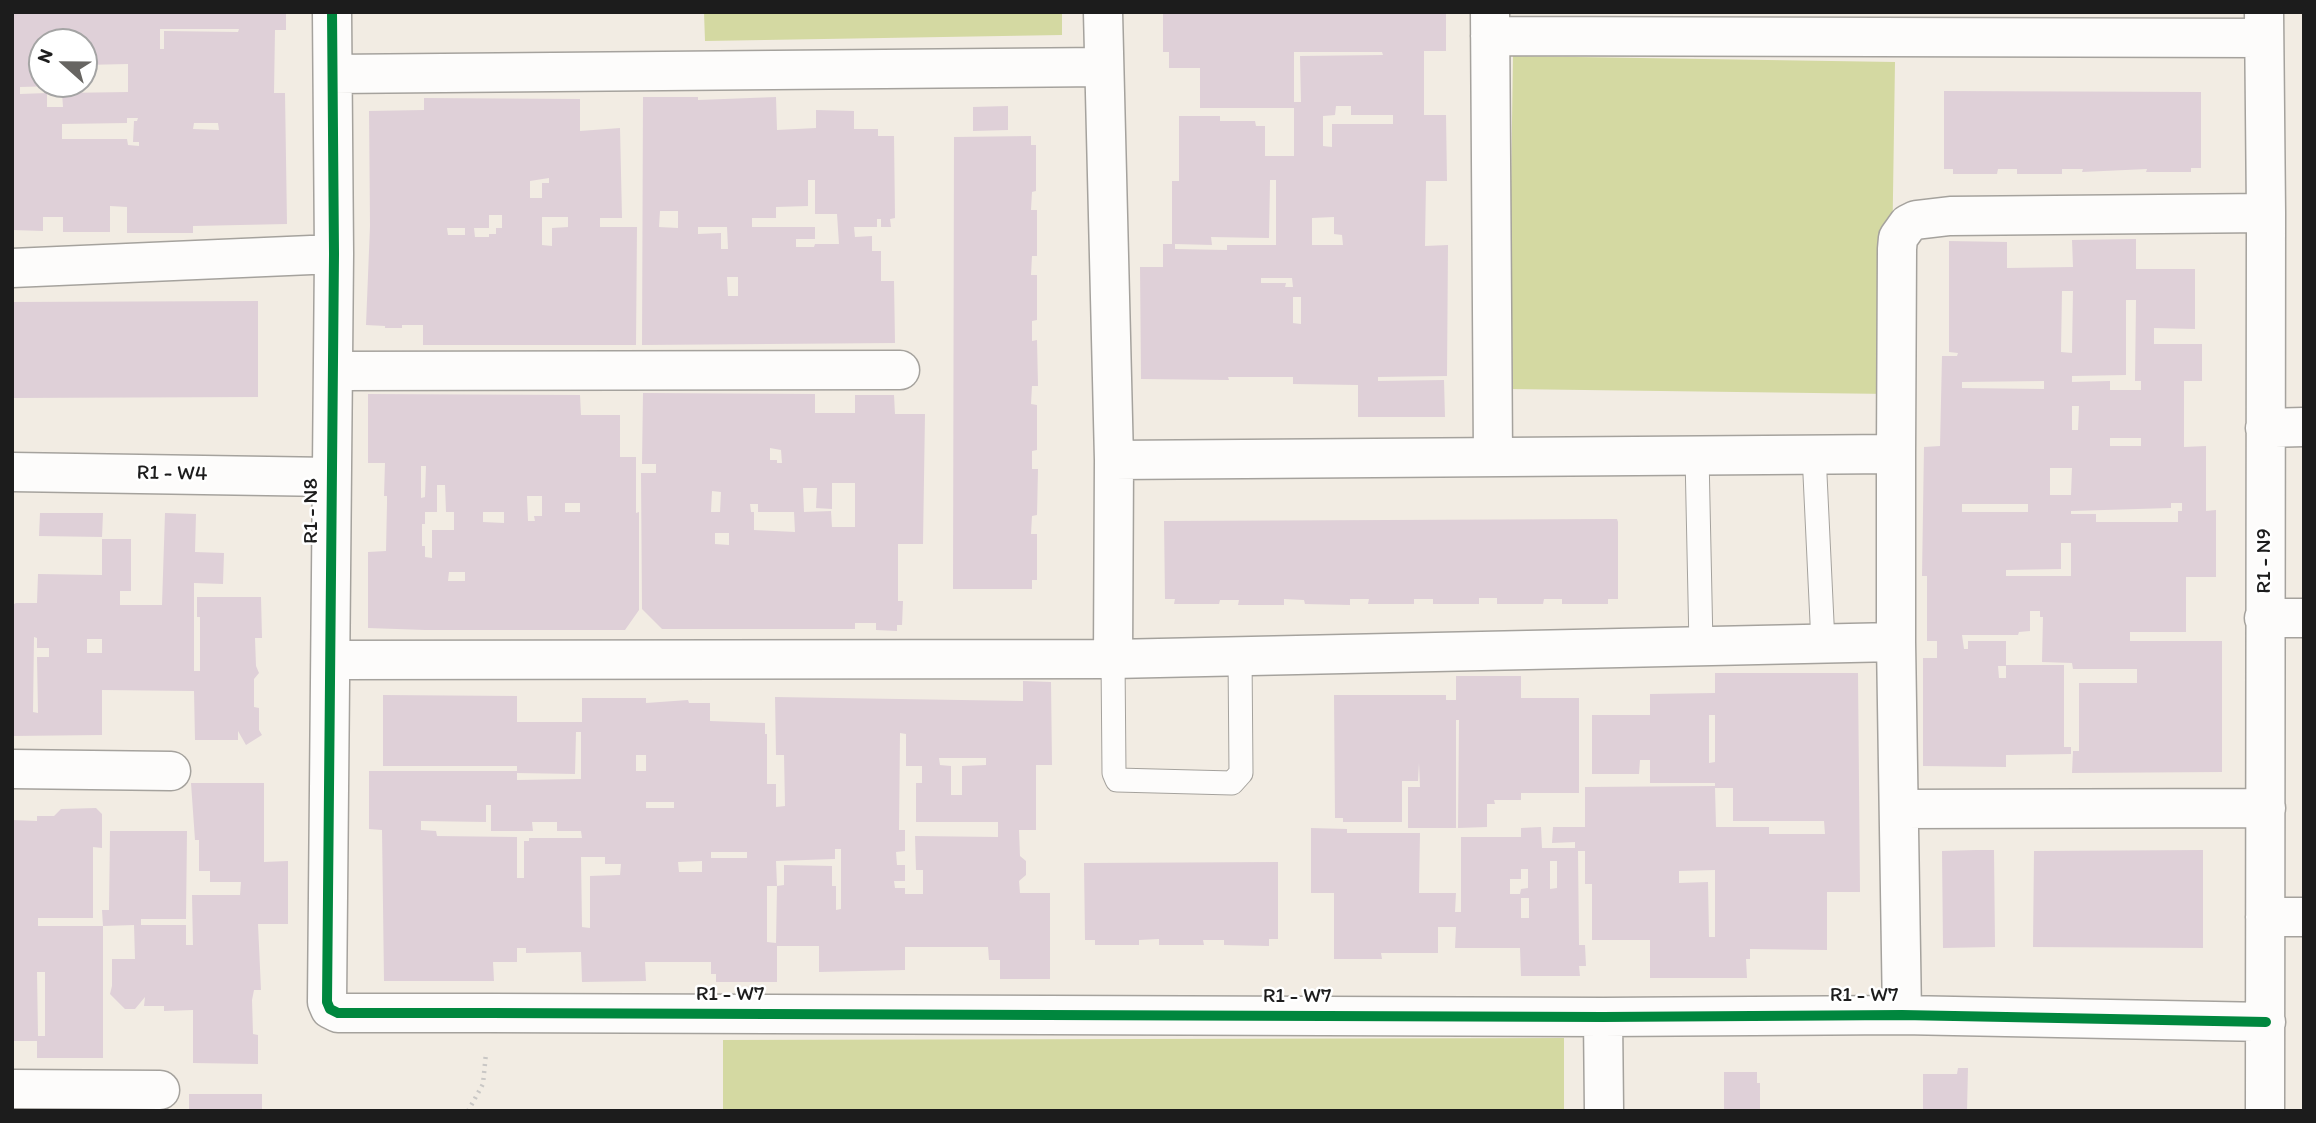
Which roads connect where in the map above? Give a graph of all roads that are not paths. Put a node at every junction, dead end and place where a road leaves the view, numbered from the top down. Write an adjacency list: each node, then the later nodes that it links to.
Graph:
1 (332, 12): 6 (street, R1 - N8)
2 (1103, 12): 5 (street)
3 (1490, 24): 4 (street); 17 (street)
4 (2264, 25): 7 (street, R1 - N9)
5 (1104, 67): 6 (street); 18 (street)
6 (333, 74): 8 (street, R1 - N8)
7 (2266, 213): 13 (street, R1 - N9); 15 (street)
8 (334, 254): 9 (street); 11 (street, R1 - N8)
9 (12, 268)
10 (900, 370): 11 (street)
11 (334, 371): 20 (street, R1 - N8)
12 (2304, 427): 13 (street)
13 (2265, 428): 21 (street, R1 - N9)
14 (1814, 454): 15 (street); 16 (street); 24 (lane)
15 (1896, 454): 23 (street)
16 (1697, 455): 17 (street); 25 (lane)
17 (1493, 456): 18 (street)
18 (1114, 460): 27 (street)
19 (12, 472): 20 (street, R1 - W4)
20 (331, 477): 28 (street, R1 - N8)
21 (2264, 618): 22 (street); 31 (street, R1 - N9)
22 (2304, 618)
23 (1896, 642): 24 (street); 32 (street)
24 (1823, 643): 25 (street)
25 (1701, 646): 26 (street)
26 (1240, 656): 27 (street); 27 (lane)
27 (1113, 659): 28 (street)
28 (331, 660): 35 (street, R1 - N8)
29 (12, 769): 30 (street)
30 (171, 771)
31 (2266, 808): 32 (street); 33 (street, R1 - N9)
32 (1899, 809): 36 (street)
33 (2265, 917): 34 (street); 38 (street, R1 - N9)
34 (2304, 917)
35 (330, 1009): 37 (street, R1 - W7)
36 (1902, 1015): 37 (street, R1 - W7); 38 (street, R1 - W7)
37 (1603, 1017): 41 (street)
38 (2266, 1022): 42 (street, R1 - N9)
39 (12, 1088): 40 (street)
40 (160, 1090)
41 (1604, 1111)
42 (2265, 1111)

